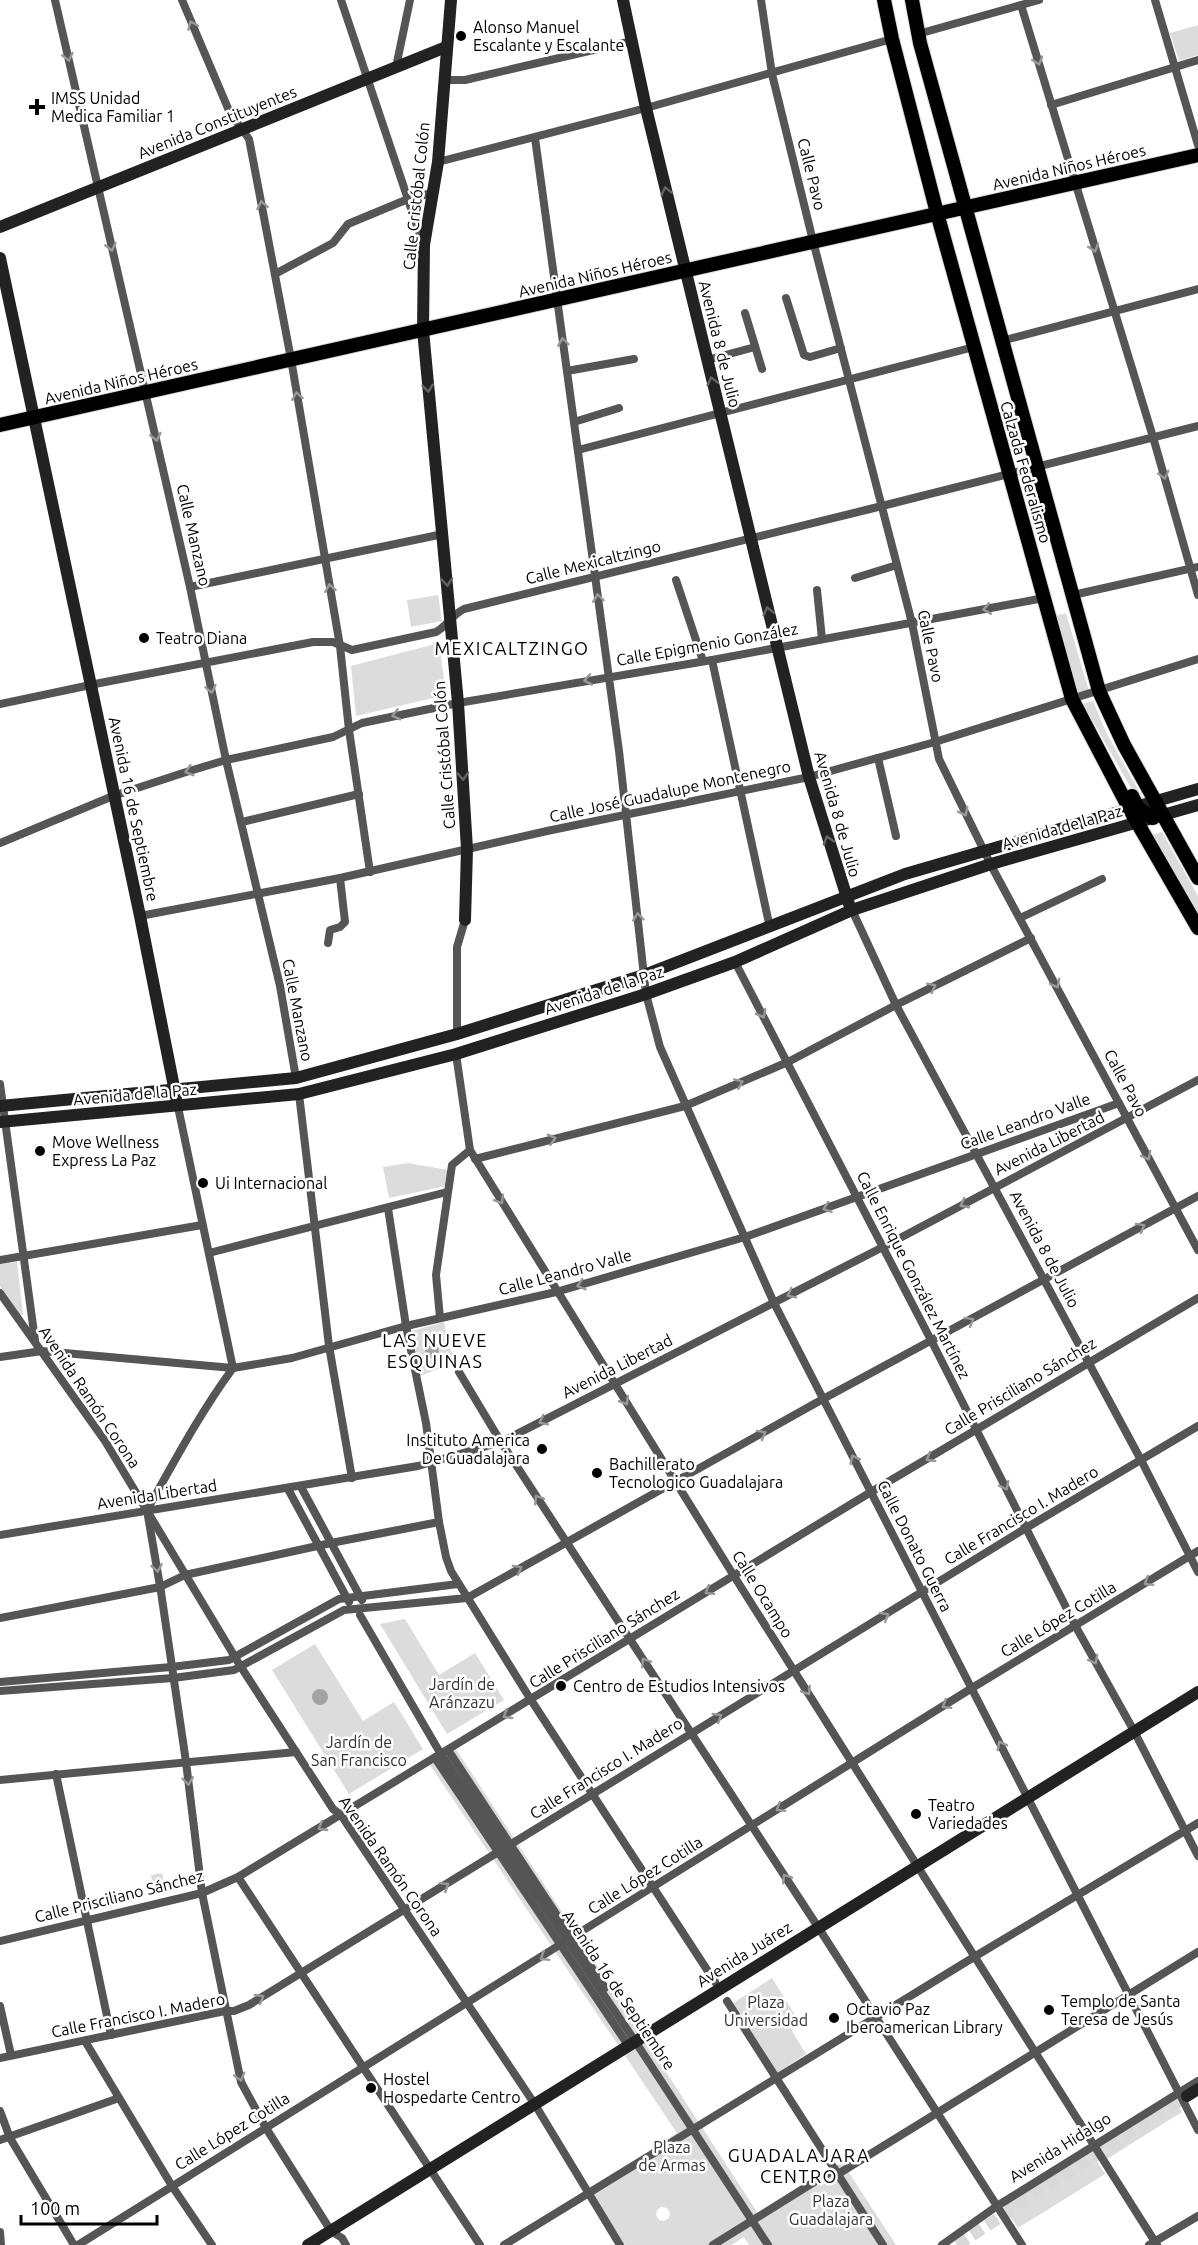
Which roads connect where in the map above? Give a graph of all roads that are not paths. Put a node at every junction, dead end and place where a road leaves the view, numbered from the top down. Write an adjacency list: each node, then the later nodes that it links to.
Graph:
1 (55, 0): 31 (street, Calle Manzano, one-way to 31)
2 (182, 0): 25 (street, one-way to 2)
3 (341, 0): 21 (street)
4 (410, 0): 18 (street)
5 (451, 0): 16 (street, Calle Cristóbal Colón)
6 (623, 0): 15 (street, Avenida 8 de Julio)
7 (761, 0): 20 (street, Calle Pavo)
8 (885, 0): 14 (main road, Calzada Federalismo)
9 (912, 0): 13 (main road, Calzada Federalismo)
10 (1039, 0): 12 (street)
11 (1155, 0): 19 (street)
12 (1021, 6): 13 (street); 23 (street, one-way to 23)
13 (918, 34): 34 (main road, Calzada Federalismo)
14 (892, 39): 20 (street); 35 (main road, Calzada Federalismo)
15 (632, 41): 22 (street); 24 (street, Avenida 8 de Julio)
16 (446, 47): 18 (street, Avenida Constituyentes); 22 (street, Calle Cristóbal Colón)
17 (1198, 60): 19 (street)
18 (396, 67): 21 (street, Avenida Constituyentes)
19 (1175, 68): 23 (street); 27 (street)
20 (772, 74): 24 (street); 37 (street, Calle Pavo)
21 (367, 79): 25 (street, Avenida Constituyentes); 33 (street)
22 (443, 80): 29 (street, Calle Cristóbal Colón)
23 (1051, 105): 30 (street)
24 (646, 108): 26 (street); 40 (street, Avenida 8 de Julio, one-way to 24)
25 (242, 129): 31 (street, Avenida Constituyentes); 41 (street, one-way to 25)
26 (535, 138): 29 (street); 44 (street)
27 (1198, 145)
28 (1198, 154): 30 (main road, Avenida Niños Héroes)
29 (438, 162): 32 (street, Calle Cristóbal Colón)
30 (1074, 183): 34 (main road, Avenida Niños Héroes); 45 (street, one-way to 45)
31 (97, 188): 36 (street, Avenida Constituyentes); 58 (street, Calle Manzano, one-way to 58)
32 (432, 193): 33 (street); 38 (street, Calle Cristóbal Colón)
33 (408, 199): 38 (street); 41 (street)
34 (965, 207): 35 (main road, Avenida Niños Héroes); 48 (main road, Calzada Federalismo)
35 (937, 213): 37 (main road, Avenida Niños Héroes); 50 (main road, Calzada Federalismo)
36 (0, 227)
37 (813, 241): 40 (main road, Avenida Niños Héroes); 51 (street, Calle Pavo)
38 (424, 245): 47 (street, Calle Cristóbal Colón)
39 (0, 258): 61 (street, Avenida 16 de Septiembre)
40 (685, 270): 44 (main road, Avenida Niños Héroes); 54 (street, Avenida 8 de Julio)
41 (275, 274): 53 (street)
42 (1198, 289): 45 (street)
43 (786, 298): 51 (street)
44 (557, 299): 47 (main road, Avenida Niños Héroes); 56 (street, one-way to 44)
45 (1114, 311): 48 (street); 65 (street)
46 (745, 313): 49 (street)
47 (423, 330): 53 (main road, Avenida Niños Héroes); 70 (street, Calle Cristóbal Colón, one-way to 70)
48 (1001, 340): 67 (main road, Calzada Federalismo)
49 (755, 347): 54 (street); 55 (street)
50 (974, 347): 57 (street); 68 (main road, Calzada Federalismo)
51 (842, 348): 57 (street, Calle Pavo)
52 (634, 359): 56 (street)
53 (291, 360): 58 (main road, Avenida Niños Héroes); 72 (street, one-way to 53)
54 (707, 360): 60 (street, Avenida 8 de Julio, one-way to 54)
55 (762, 369)
56 (567, 371): 62 (street)
57 (850, 379): 60 (street); 69 (street, Calle Pavo)
58 (146, 392): 61 (main road, Avenida Niños Héroes); 78 (street, Calle Manzano, one-way to 78)
59 (618, 408): 62 (street)
60 (720, 412): 66 (street); 71 (street, Avenida 8 de Julio)
61 (33, 418): 63 (main road, Avenida Niños Héroes); 92 (street, Avenida 16 de Septiembre)
62 (574, 422): 66 (street)
63 (0, 425)
64 (1198, 426): 65 (street, Calle Mexicaltzingo)
65 (1154, 437): 67 (street, Calle Mexicaltzingo); 74 (street, one-way to 74)
66 (578, 450): 75 (street)
67 (1037, 467): 68 (street, Calle Mexicaltzingo); 81 (main road, Calzada Federalismo)
68 (1010, 474): 69 (street, Calle Mexicaltzingo); 82 (main road, Calzada Federalismo)
69 (882, 507): 71 (street, Calle Mexicaltzingo); 73 (street, Calle Pavo)
70 (443, 534): 72 (street); 83 (street, Calle Cristóbal Colón, one-way to 83)
71 (750, 538): 75 (street, Calle Mexicaltzingo); 87 (street, Avenida 8 de Julio, one-way to 71)
72 (325, 559): 78 (street); 86 (street, one-way to 72)
73 (897, 566): 76 (street); 84 (street, Calle Pavo)
74 (1194, 568): 80 (street); 81 (street)
75 (595, 577): 83 (street, Calle Mexicaltzingo); 91 (street, one-way to 75)
76 (855, 578)
77 (676, 580): 89 (street)
78 (190, 587): 90 (street, Calle Manzano)
79 (818, 590): 85 (street)
80 (1198, 594)
81 (1073, 595): 93 (main road, Calzada Federalismo)
82 (1044, 598): 84 (street, Calle Epigmenio González, one-way to 84); 95 (main road, Calzada Federalismo)
83 (450, 620): 86 (street, Calle Mexicaltzingo); 94 (street, Calle Cristóbal Colón)
84 (912, 623): 85 (street, Calle Epigmenio González); 98 (street, Calle Pavo)
85 (822, 639): 87 (street, Calle Epigmenio González)
86 (340, 646): 90 (street, Calle Mexicaltzingo); 97 (street)
87 (777, 648): 89 (street, Calle Epigmenio González); 101 (street, Avenida 8 de Julio)
88 (1198, 659): 93 (street, Calle José Guadalupe Montenegro)
89 (708, 660): 91 (street, Calle Epigmenio González); 103 (street)
90 (206, 663): 92 (street, Calle Mexicaltzingo); 100 (street, Calle Manzano, one-way to 100)
91 (609, 677): 94 (street, Calle Epigmenio González, one-way to 94); 109 (street)
92 (90, 685): 96 (street, Calle Mexicaltzingo); 105 (street, Avenida 16 de Septiembre)
93 (1099, 691): 95 (street, Calle José Guadalupe Montenegro); 106 (main road, Calzada Federalismo)
94 (458, 703): 97 (street, Calle Epigmenio González, one-way to 97); 114 (street, Calle Cristóbal Colón, one-way to 114)
95 (1074, 703): 98 (street, Calle José Guadalupe Montenegro); 108 (main road, Calzada Federalismo)
96 (0, 704)
97 (348, 730): 100 (street, Calle Epigmenio González); 104 (street)
98 (935, 742): 99 (street, Calle José Guadalupe Montenegro); 115 (street, Calle Pavo, one-way to 115)
99 (878, 758): 101 (street, Calle José Guadalupe Montenegro); 112 (street)
100 (226, 760): 105 (street, Calle Epigmenio González, one-way to 105); 111 (street, Calle Manzano)
101 (809, 777): 103 (street, Calle José Guadalupe Montenegro); 122 (street, Avenida 8 de Julio, one-way to 101)
102 (1198, 789): 106 (street, Avenida de la Paz)
103 (742, 792): 109 (street, Calle José Guadalupe Montenegro); 127 (street)
104 (359, 794): 111 (street); 117 (street)
105 (113, 796): 113 (street, Calle Epigmenio González); 124 (street, Avenida 16 de Septiembre)
106 (1156, 802): 108 (street, Avenida de la Paz); 110 (main road, Calzada Federalismo)
107 (1198, 805): 110 (street)
108 (1135, 814): 110 (main road); 115 (street, Avenida de la Paz); 116 (street, Avenida de la Paz); 128 (main road, Calzada Federalismo)
109 (627, 816): 114 (street, Calle José Guadalupe Montenegro); 132 (street, one-way to 109)
110 (1158, 817): 119 (main road, Calzada Federalismo)
111 (242, 822): 121 (street, Calle Manzano)
112 (896, 836)
113 (0, 843)
114 (467, 849): 117 (street, Calle José Guadalupe Montenegro); 126 (street, Calle Cristóbal Colón)
115 (984, 850): 116 (street, Calle Pavo); 122 (street, Avenida de la Paz)
116 (991, 864): 123 (street, Avenida de la Paz); 125 (street, Calle Pavo)
117 (370, 872): 118 (street, Calle José Guadalupe Montenegro)
118 (340, 878): 121 (street, Calle José Guadalupe Montenegro); 130 (street)
119 (1198, 878)
120 (1102, 879): 125 (street)
121 (257, 894): 124 (street, Calle José Guadalupe Montenegro); 138 (street, Calle Manzano)
122 (845, 896): 123 (street, Avenida 8 de Julio); 127 (street, Avenida de la Paz)
123 (852, 910): 131 (street, Avenida de la Paz); 134 (street, Avenida 8 de Julio)
124 (140, 916): 141 (street, Avenida 16 de Septiembre)
125 (1020, 918): 129 (street, Calle Pavo)
126 (465, 920): 135 (street, Calle Cristóbal Colón)
127 (770, 928): 132 (street, Avenida de la Paz)
128 (1198, 928)
129 (1031, 938): 134 (street, one-way to 129); 143 (street, Calle Pavo, one-way to 143)
130 (328, 943)
131 (735, 962): 133 (street, Avenida de la Paz); 137 (street, Calle Enrique González Martínez, one-way to 137)
132 (644, 975): 133 (street, Calle Donato Guerra); 135 (street, Avenida de la Paz)
133 (646, 994): 136 (street, Avenida de la Paz); 145 (street, Calle Donato Guerra)
134 (896, 1005): 137 (street); 150 (street, Avenida 8 de Julio)
135 (457, 1034): 136 (street, Calle Cristóbal Colón); 138 (street, Avenida de la Paz)
136 (456, 1054): 142 (street, Avenida de la Paz); 149 (street, Calle Cristóbal Colón)
137 (788, 1062): 145 (street, one-way to 137); 155 (street, Calle Enrique González Martínez)
138 (296, 1078): 141 (street, Avenida de la Paz)
139 (1198, 1080): 147 (street, Avenida Libertad)
140 (0, 1084): 144 (street)
141 (174, 1090): 144 (street, Avenida de la Paz); 146 (street, Avenida 16 de Septiembre)
142 (299, 1094): 146 (street, Avenida de la Paz); 159 (street)
143 (1119, 1103): 147 (street, Calle Pavo); 150 (street, Calle Leandro Valle)
144 (1, 1106): 148 (street)
145 (685, 1106): 151 (street, one-way to 145); 160 (street, Calle Donato Guerra)
146 (178, 1107): 148 (street, Avenida de la Paz); 158 (street, Avenida 16 de Septiembre)
147 (1128, 1119): 152 (street, Avenida Libertad); 157 (street, Calle Pavo, one-way to 157)
148 (2, 1122): 164 (street)
149 (470, 1150): 151 (street, Calle Ocampo); 153 (street)
150 (977, 1154): 152 (street, Avenida 8 de Julio); 155 (street, Calle Leandro Valle)
151 (475, 1159): 167 (street, Calle Ocampo, one-way to 167)
152 (995, 1188): 161 (street, Avenida Libertad, one-way to 161); 166 (street, Avenida 8 de Julio)
153 (447, 1192): 156 (street); 171 (street)
154 (1198, 1196): 157 (street)
155 (857, 1198): 160 (street, Calle Leandro Valle, one-way to 160); 161 (street, Calle Enrique González Martínez)
156 (388, 1208): 159 (street); 172 (street)
157 (1175, 1209): 162 (street, Calle Pavo); 166 (street, one-way to 157)
158 (202, 1225): 163 (street, Avenida 16 de Septiembre); 164 (street)
159 (316, 1226): 163 (street); 175 (street)
160 (745, 1237): 167 (street, Calle Leandro Valle, one-way to 167); 170 (street, Calle Donato Guerra)
161 (883, 1247): 170 (street, Avenida Libertad, one-way to 170); 173 (street, Calle Enrique González Martínez)
162 (1198, 1250)
163 (209, 1253): 179 (street, Avenida 16 de Septiembre)
164 (25, 1256): 165 (street); 174 (street)
165 (0, 1260)
166 (1043, 1281): 173 (street, one-way to 166); 178 (street, Avenida 8 de Julio)
167 (556, 1292): 171 (street, Calle Leandro Valle); 181 (street, Calle Ocampo)
168 (0, 1293): 174 (street, Avenida Ramón Corona)
169 (1198, 1298): 178 (street, Calle Prisciliano Sánchez)
170 (774, 1303): 181 (street, Avenida Libertad); 182 (street, Calle Donato Guerra)
171 (440, 1318): 172 (street, Calle Leandro Valle)
172 (406, 1326): 175 (street, Calle Leandro Valle); 187 (street)
173 (932, 1342): 182 (street); 184 (street, Calle Enrique González Martínez)
174 (35, 1343): 176 (street, Avenida Ramón Corona)
175 (329, 1346): 179 (street, Calle Leandro Valle); 188 (street)
176 (42, 1352): 177 (street, Calle Leandro Valle); 179 (street, Calle Leandro Valle); 193 (street, Avenida Ramón Corona)
177 (0, 1357)
178 (1088, 1363): 184 (street, Calle Prisciliano Sánchez); 186 (street, Avenida 8 de Julio)
179 (232, 1368): 193 (street)
180 (459, 1372): 185 (street)
181 (615, 1384): 185 (street, Avenida Libertad, one-way to 185); 189 (street, Calle Ocampo, one-way to 189)
182 (823, 1399): 189 (street, one-way to 182); 192 (street, Calle Donato Guerra, one-way to 182)
183 (1198, 1426): 186 (street, Calle Francisco I. Madero)
184 (976, 1430): 192 (street, Calle Prisciliano Sánchez, one-way to 192); 195 (street, Calle Enrique González Martínez, one-way to 195)
185 (501, 1442): 187 (street, Avenida Libertad); 197 (street, one-way to 185)
186 (1141, 1460): 195 (street, Calle Francisco I. Madero); 200 (street, Avenida 8 de Julio)
187 (432, 1464): 188 (street, Avenida Libertad); 194 (street)
188 (352, 1478): 190 (street, Avenida Libertad)
189 (676, 1482): 197 (street); 203 (street, Calle Ocampo)
190 (301, 1487): 191 (street, Avenida Libertad); 198 (street)
191 (288, 1489): 193 (street, Avenida Libertad); 199 (street)
192 (871, 1492): 203 (street, Calle Prisciliano Sánchez); 206 (street, Calle Donato Guerra)
193 (147, 1510): 196 (street, Avenida Libertad); 202 (street, Avenida Ramón Corona); 205 (street, one-way to 205)
194 (439, 1522): 198 (street); 204 (street)
195 (1026, 1528): 206 (street, Calle Francisco I. Madero); 212 (street, Calle Enrique González Martínez)
196 (0, 1535)
197 (567, 1542): 209 (street, one-way to 197); 213 (street)
198 (331, 1543): 199 (street); 207 (street)
199 (319, 1545): 202 (street); 208 (street)
200 (1194, 1554): 201 (street, Avenida 8 de Julio); 212 (street, Calle López Cotilla, one-way to 212)
201 (1198, 1572)
202 (185, 1575): 205 (street); 214 (street, Avenida Ramón Corona)
203 (734, 1576): 213 (street, Calle Prisciliano Sánchez, one-way to 213); 217 (street, Calle Ocampo)
204 (458, 1584): 207 (street); 209 (street)
205 (160, 1587): 211 (street); 215 (street)
206 (923, 1593): 217 (street, Calle Francisco I. Madero, one-way to 206); 220 (street, Calle Donato Guerra)
207 (359, 1595): 208 (street); 210 (street)
208 (347, 1598): 210 (street); 214 (street)
209 (467, 1598): 210 (street); 223 (street)
210 (360, 1611): 216 (street); 227 (street)
211 (0, 1618)
212 (1076, 1627): 220 (street, Calle López Cotilla); 224 (street, Calle Enrique González Martínez, one-way to 224)
213 (630, 1640): 223 (street, Calle Prisciliano Sánchez); 225 (street, one-way to 213)
214 (235, 1656): 215 (street); 216 (street, Avenida Ramón Corona)
215 (171, 1667): 218 (street); 219 (street)
216 (241, 1667): 218 (street); 226 (street, Avenida Ramón Corona)
217 (794, 1671): 225 (street, Calle Francisco I. Madero, one-way to 217); 229 (street, Calle Ocampo, one-way to 229)
218 (173, 1678): 221 (street); 228 (street)
219 (0, 1682)
220 (972, 1688): 229 (street, Calle López Cotilla, one-way to 229); 233 (street, Calle Donato Guerra, one-way to 220)
221 (0, 1691)
222 (1198, 1692): 224 (street, Avenida Juárez)
223 (531, 1700): 227 (street, Calle Prisciliano Sánchez, one-way to 227); 232 (street)
224 (1134, 1731): 233 (street, Avenida Juárez); 237 (street, Calle Enrique González Martínez)
225 (691, 1733): 232 (street, Calle Francisco I. Madero); 236 (street)
226 (296, 1752): 228 (street); 234 (street, Avenida Ramón Corona)
227 (442, 1754): 234 (street, Calle Prisciliano Sánchez); 238 (street, Avenida 16 de Septiembre); 238 (street, Avenida 16 de Septiembre)
228 (186, 1762): 230 (street); 243 (street, one-way to 243)
229 (853, 1763): 236 (street, Calle López Cotilla, one-way to 236); 240 (street, Calle Ocampo)
230 (56, 1774): 231 (street); 246 (street)
231 (0, 1780)
232 (593, 1794): 238 (street, Calle Francisco I. Madero); 242 (street)
233 (1028, 1797): 240 (street, Avenida Juárez); 244 (street, Calle Donato Guerra)
234 (341, 1815): 241 (street, Calle Prisciliano Sánchez, one-way to 241); 245 (street, Avenida Ramón Corona)
235 (1198, 1823): 237 (street)
236 (752, 1825): 242 (street, Calle López Cotilla); 247 (street, one-way to 236)
237 (1184, 1831): 239 (street, Calle Enrique González Martínez); 244 (street)
238 (505, 1849): 245 (street, Calle Francisco I. Madero, one-way to 238); 249 (street, Avenida 16 de Septiembre); 249 (street, Avenida 16 de Septiembre)
239 (1198, 1856)
240 (916, 1866): 247 (street, Avenida Juárez); 251 (street, Calle Ocampo)
241 (238, 1877): 243 (street, Calle Prisciliano Sánchez); 252 (street)
242 (653, 1886): 249 (street, Calle López Cotilla); 253 (street)
243 (202, 1893): 246 (street, Calle Prisciliano Sánchez); 258 (street)
244 (1078, 1895): 251 (street); 254 (street, Calle Donato Guerra)
245 (404, 1912): 252 (street, Calle Francisco I. Madero); 256 (street, Avenida Ramón Corona)
246 (88, 1919): 248 (street, Calle Prisciliano Sánchez); 260 (street)
247 (818, 1927): 259 (street); 262 (street, Avenida Juárez)
248 (0, 1941)
249 (567, 1942): 256 (street, Calle López Cotilla, one-way to 256); 262 (street, Avenida 16 de Septiembre); 262 (street, Avenida 16 de Septiembre)
250 (1198, 1952): 254 (street)
251 (974, 1957): 259 (street); 263 (street, Calle Ocampo)
252 (301, 1974): 258 (street, Calle Francisco I. Madero, one-way to 252); 266 (street)
253 (715, 1982)
254 (1128, 1995): 263 (street); 269 (street, Calle Donato Guerra)
255 (727, 2001): 267 (street)
256 (468, 2004): 266 (street, Calle López Cotilla); 271 (street, Avenida Ramón Corona)
257 (0, 2006): 264 (street)
258 (225, 2011): 260 (street, Calle Francisco I. Madero); 274 (street, one-way to 274)
259 (876, 2017): 267 (street); 273 (street)
260 (111, 2035): 261 (street, Calle Francisco I. Madero)
261 (85, 2041): 264 (street, Calle Francisco I. Madero); 270 (street)
262 (634, 2041): 271 (street, Avenida Juárez); 275 (street, Avenida 16 de Septiembre)
263 (1034, 2052): 273 (street); 279 (street, Calle Ocampo)
264 (11, 2055): 265 (street, Calle Francisco I. Madero)
265 (0, 2058)
266 (363, 2069): 274 (street, Calle López Cotilla); 280 (street)
267 (776, 2078): 275 (street); 281 (street)
268 (1198, 2081): 269 (street, Avenida Hidalgo)
269 (1188, 2093): 276 (street, Calle Donato Guerra); 279 (street, Avenida Hidalgo)
270 (118, 2098): 277 (street); 282 (street)
271 (534, 2103): 280 (street, Avenida Juárez); 283 (street, Avenida Ramón Corona)
272 (0, 2111): 277 (street)
273 (937, 2113): 281 (street); 284 (street)
274 (266, 2128): 282 (street, Calle López Cotilla); 287 (street)
275 (692, 2130): 283 (street); 286 (street, Avenida 16 de Septiembre)
276 (1198, 2130)
277 (10, 2138): 278 (street); 291 (street)
278 (0, 2140)
279 (1094, 2146): 284 (street, Avenida Hidalgo); 289 (street, Calle Ocampo)
280 (429, 2169): 287 (street, Avenida Juárez); 295 (street)
281 (837, 2172): 286 (street); 300 (street)
282 (172, 2186): 291 (street, Calle López Cotilla); 292 (street)
283 (588, 2193): 296 (street); 297 (street, Avenida Ramón Corona)
284 (997, 2206): 301 (street, Avenida Hidalgo); 302 (street)
285 (1198, 2216): 289 (street)
286 (752, 2221): 298 (street); 299 (street, Avenida 16 de Septiembre)
287 (331, 2230): 293 (street, Avenida Juárez); 294 (street)
288 (0, 2232): 290 (street)
289 (1154, 2244)
290 (1, 2245)
291 (76, 2245)
292 (212, 2245)
293 (308, 2245)
294 (346, 2245)
295 (480, 2245)
296 (504, 2245)
297 (620, 2245)
298 (713, 2245)
299 (768, 2245)
300 (884, 2245)
301 (942, 2245)
302 (1022, 2245)

